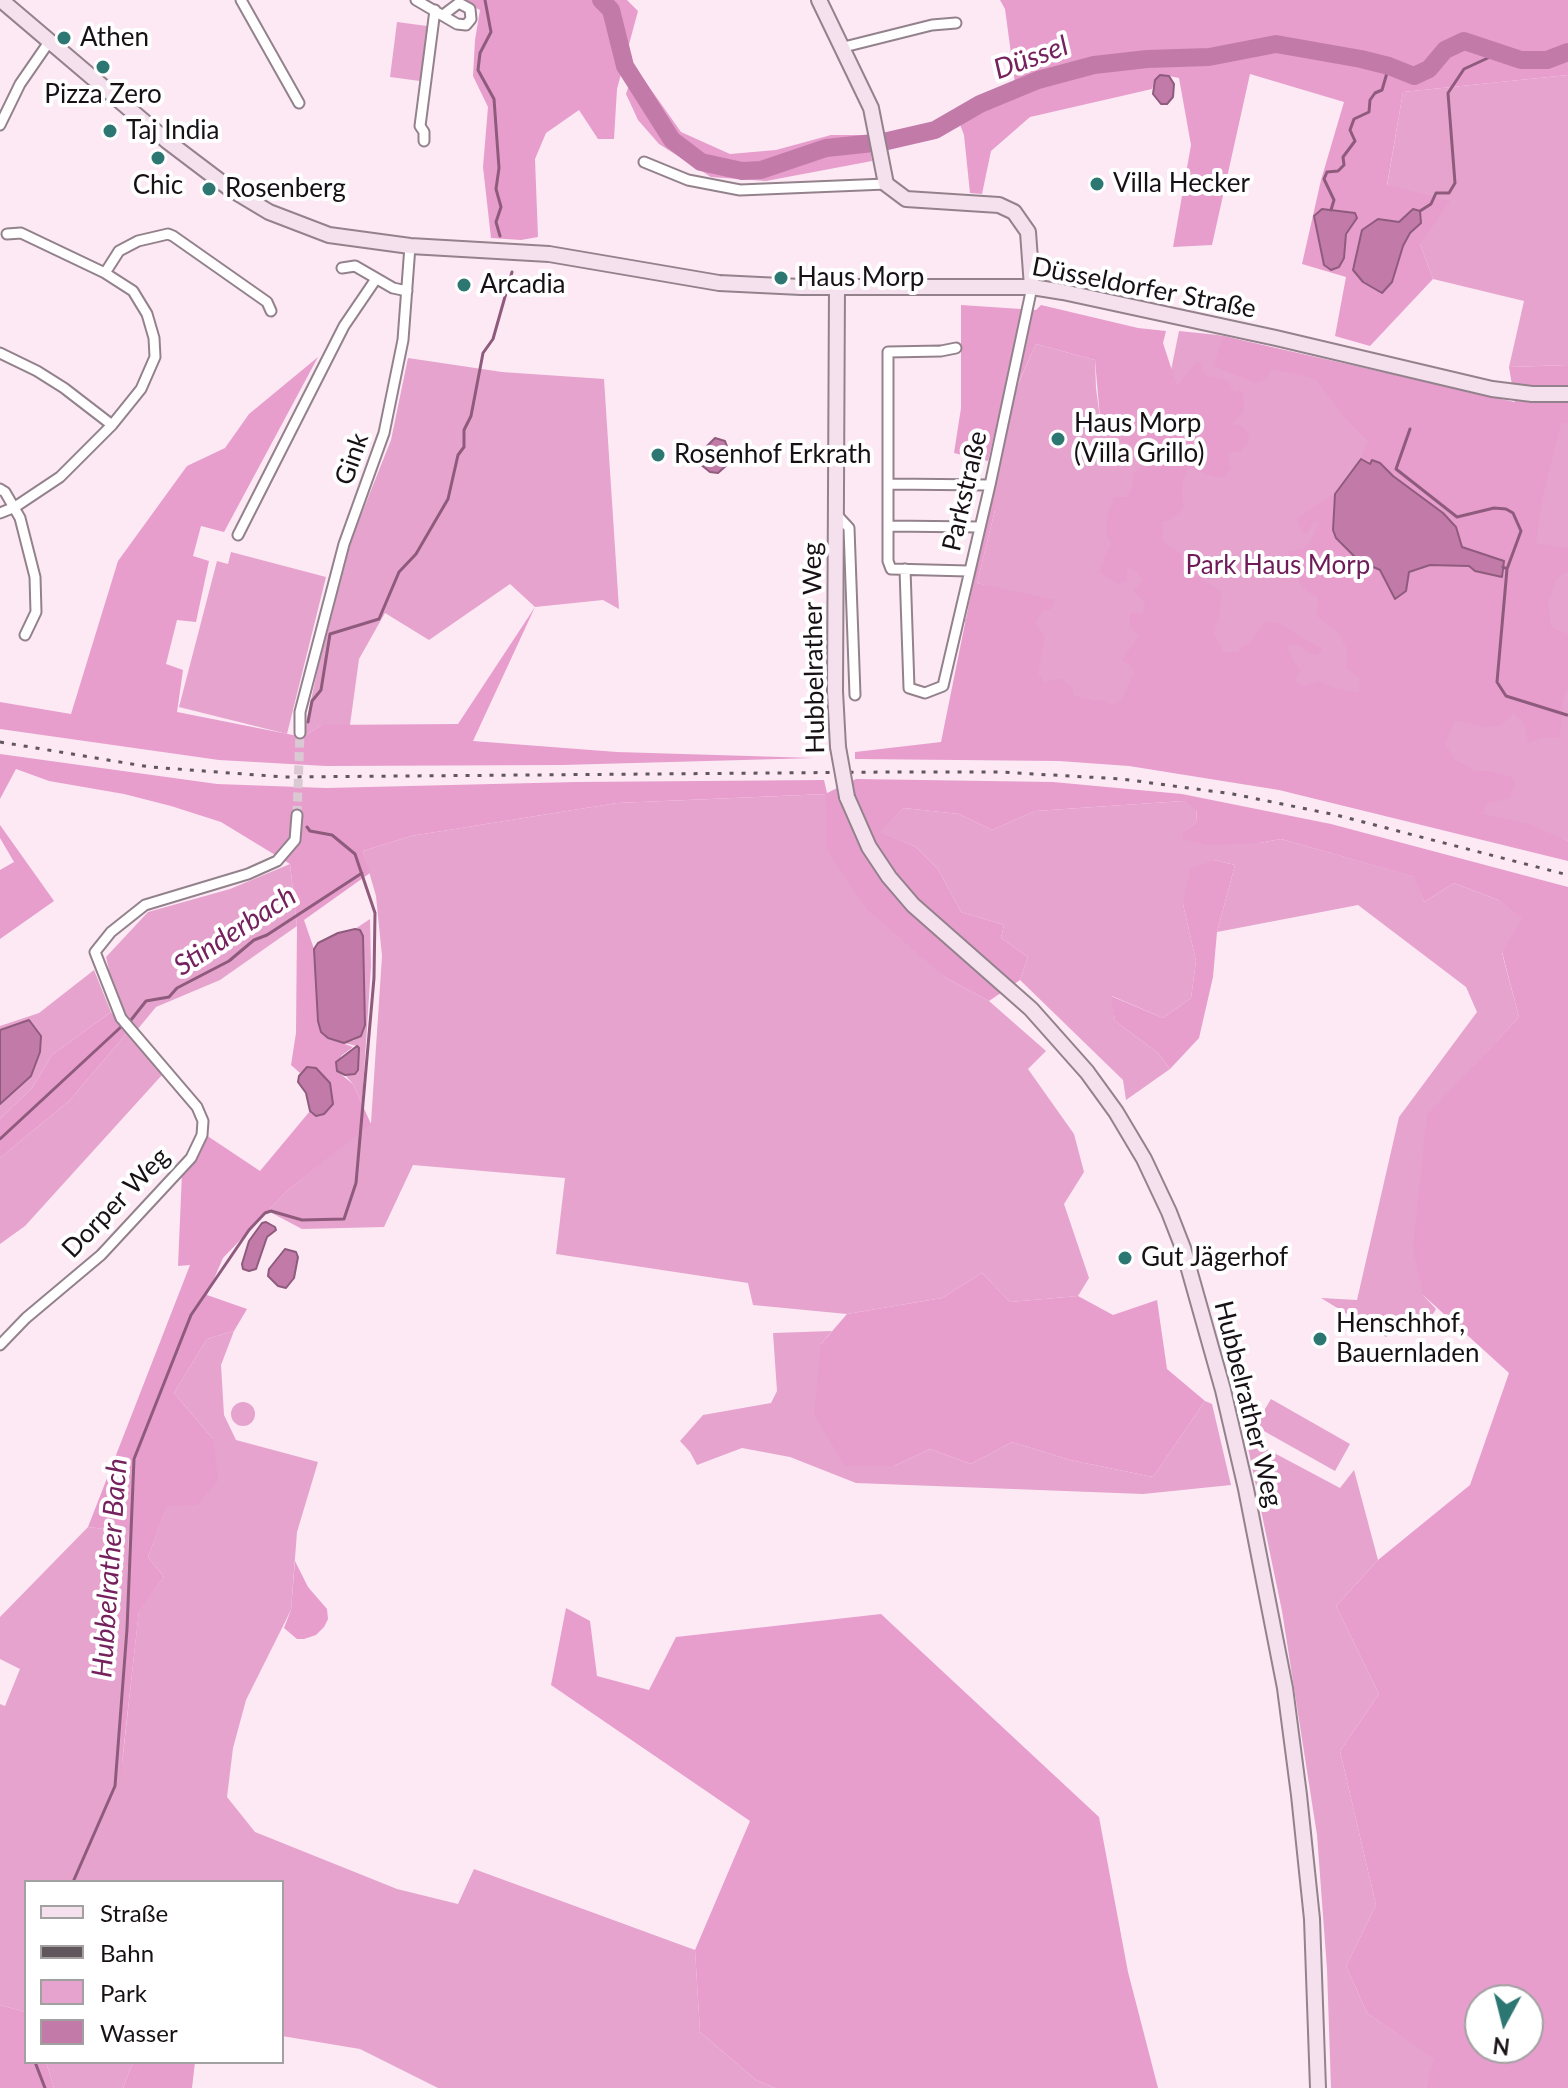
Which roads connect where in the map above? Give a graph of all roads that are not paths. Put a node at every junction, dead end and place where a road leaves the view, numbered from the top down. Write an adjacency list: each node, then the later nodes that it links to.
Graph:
1 (1, 0): 6 (street, Düsseldorfer Straße)
2 (241, 0): 8 (street)
3 (416, 0): 10 (street)
4 (819, 0): 7 (street)
5 (956, 23): 7 (street)
6 (49, 42): 9 (street); 14 (street, Düsseldorfer Straße)
7 (844, 47): 12 (street)
8 (299, 103)
9 (0, 125)
10 (424, 141)
11 (644, 162): 12 (street)
12 (886, 184): 19 (street)
13 (7, 234): 16 (street)
14 (410, 246): 18 (street, Düsseldorfer Straße); 20 (street, Gink)
15 (342, 268): 17 (street)
16 (105, 273): 21 (street); 25 (street)
17 (376, 279): 20 (street); 34 (street)
18 (837, 286): 19 (street, Düsseldorfer Straße); 31 (street, Hubbelrather Weg)
19 (1032, 287): 24 (street, Düsseldorfer Straße); 27 (street, Parkstraße)
20 (407, 291): 39 (street, Gink)
21 (271, 311)
22 (956, 348): 26 (street)
23 (0, 353): 25 (street)
24 (1568, 394)
25 (112, 425): 29 (street)
26 (888, 484): 27 (street); 32 (street)
27 (990, 485): 33 (street, Parkstraße)
28 (0, 489): 29 (street)
29 (15, 507): 30 (street); 37 (street)
30 (0, 513)
31 (836, 513): 38 (street, Hubbelrather Weg); 42 (street, Hubbelrather Weg, bridge)
32 (888, 526): 33 (street); 35 (street)
33 (979, 527): 36 (street, Parkstraße)
34 (238, 535)
35 (905, 569): 36 (street); 36 (street, Parkstraße)
36 (968, 571)
37 (25, 635)
38 (855, 695)
39 (300, 733)
40 (297, 815): 41 (street, Dorper Weg)
41 (0, 1345)
42 (1318, 2088)

